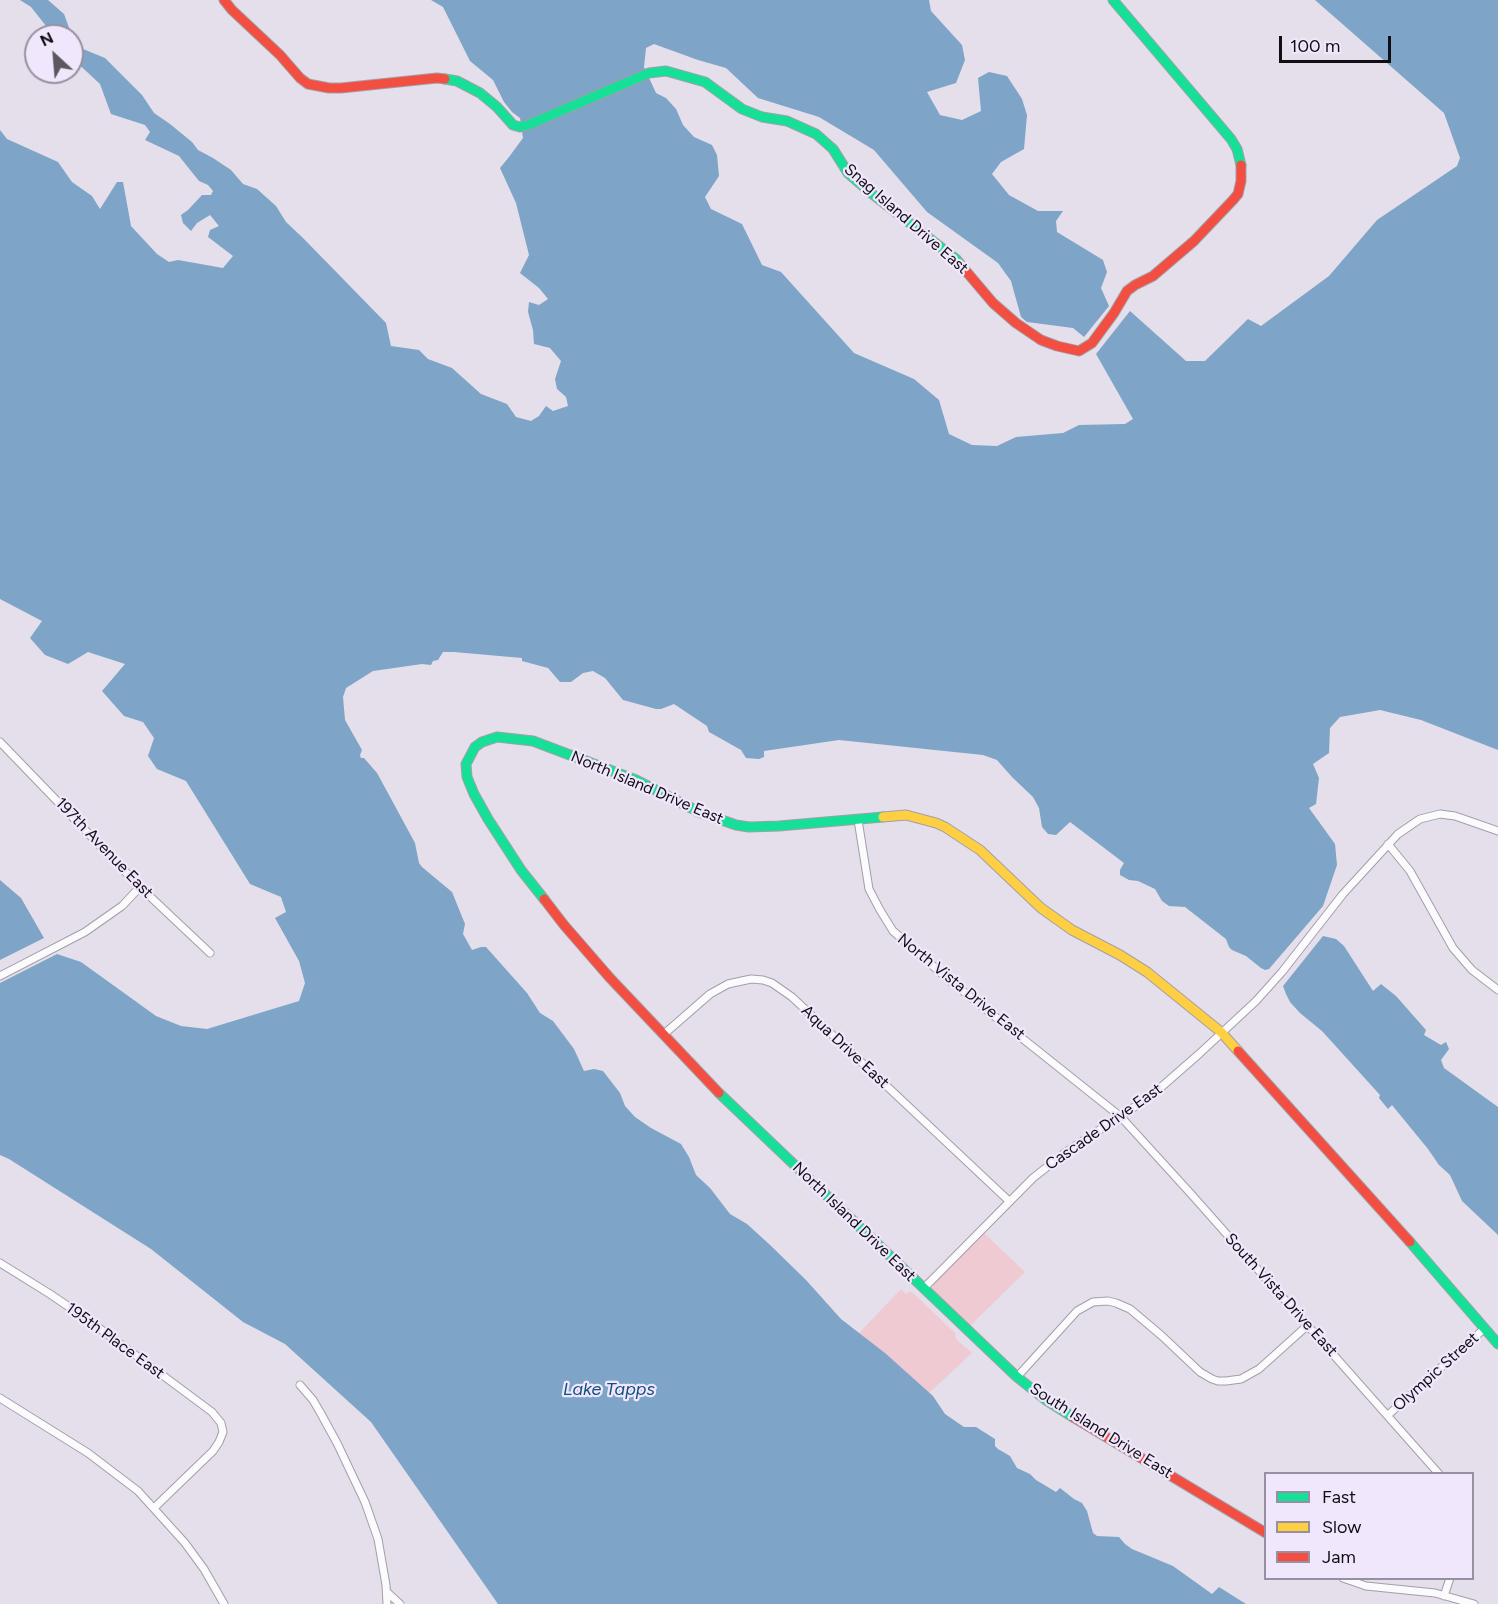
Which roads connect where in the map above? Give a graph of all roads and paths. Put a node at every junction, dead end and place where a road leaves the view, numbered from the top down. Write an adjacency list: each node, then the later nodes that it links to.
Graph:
1 (224, 0): 2 (street, Snag Island Drive East)
2 (1113, 0)
3 (0, 742): 7 (street, 197th Avenue East)
4 (858, 820): 11 (street, North Island Drive East); 12 (street, North Island Drive East); 13 (street, North Vista Drive East)
5 (1498, 831): 6 (street, Cascade Drive East)
6 (1388, 844): 10 (street); 11 (street, Cascade Drive East)
7 (140, 886): 8 (street, 197th Avenue East); 9 (street)
8 (210, 953)
9 (0, 976)
10 (1498, 990)
11 (1221, 1032): 13 (street, Cascade Drive East); 18 (street)
12 (663, 1035): 14 (street, Aqua Drive East); 16 (street, North Island Drive East)
13 (1121, 1117): 14 (street, Cascade Drive East); 17 (street, South Vista Drive East)
14 (1009, 1201): 16 (street, Cascade Drive East)
15 (0, 1263): 25 (street, 195th Place East)
16 (924, 1288): 20 (street, South Island Drive East)
17 (1308, 1325): 20 (street); 23 (street, South Vista Drive East)
18 (1485, 1328): 19 (street); 23 (street, Olympic Street)
19 (1498, 1344)
20 (1017, 1377): 26 (street, South Island Drive East)
21 (300, 1385): 29 (street)
22 (0, 1398): 25 (street)
23 (1388, 1415): 24 (street, South Vista Drive East)
24 (1438, 1472)
25 (154, 1508): 31 (street)
26 (1264, 1532)
27 (1347, 1580): 30 (street)
28 (1449, 1580): 30 (street)
29 (387, 1592): 32 (street); 33 (street)
30 (1444, 1596): 34 (street)
31 (225, 1604)
32 (387, 1604)
33 (400, 1604)
34 (1474, 1604)

